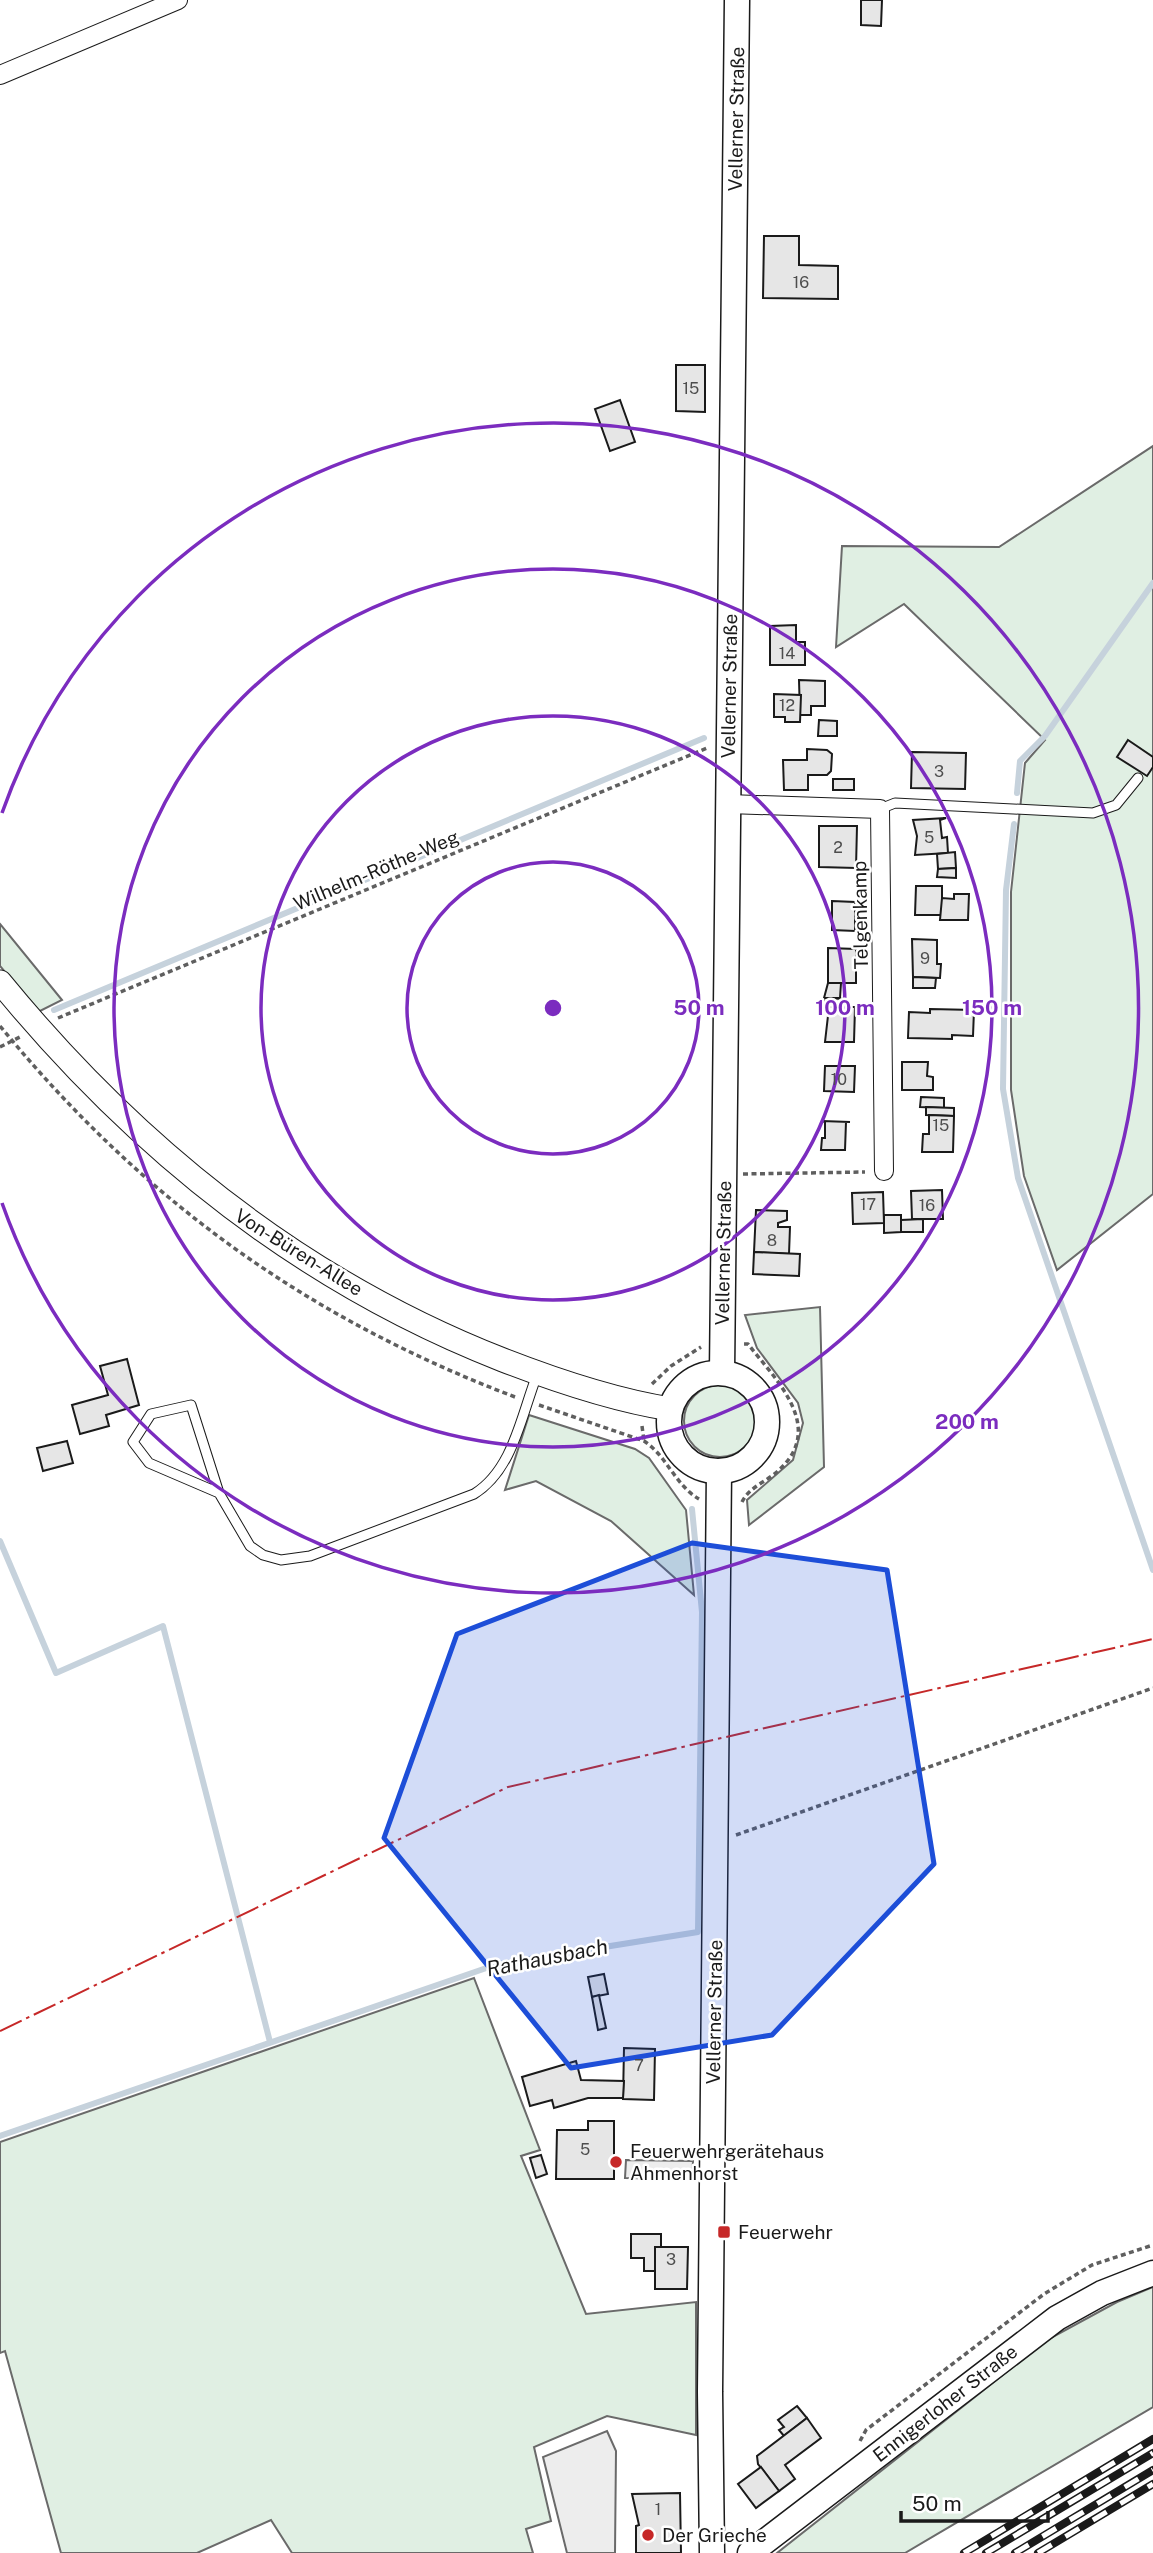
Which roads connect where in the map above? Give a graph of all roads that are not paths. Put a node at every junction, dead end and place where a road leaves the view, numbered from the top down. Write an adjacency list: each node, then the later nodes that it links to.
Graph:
1 (178, 0): 3 (street)
2 (737, 0): 5 (main road, Vellerner Straße)
3 (0, 75)
4 (1138, 778): 6 (lane)
5 (728, 804): 6 (street); 10 (main road, Vellerner Straße)
6 (880, 809): 8 (street, Telgenkamp)
7 (0, 982): 9 (street, Von-Büren-Allee)
8 (884, 1171)
9 (538, 1373): 11 (street, Von-Büren-Allee); 13 (lane)
10 (722, 1373): 11 (main road); 12 (main road)
11 (658, 1407): 12 (main road)
12 (719, 1471): 15 (main road, Vellerner Straße)
13 (219, 1493): 13 (lane)
14 (1153, 2273): 16 (main road, Ennigerloher Straße)
15 (712, 2553)
16 (750, 2553)

